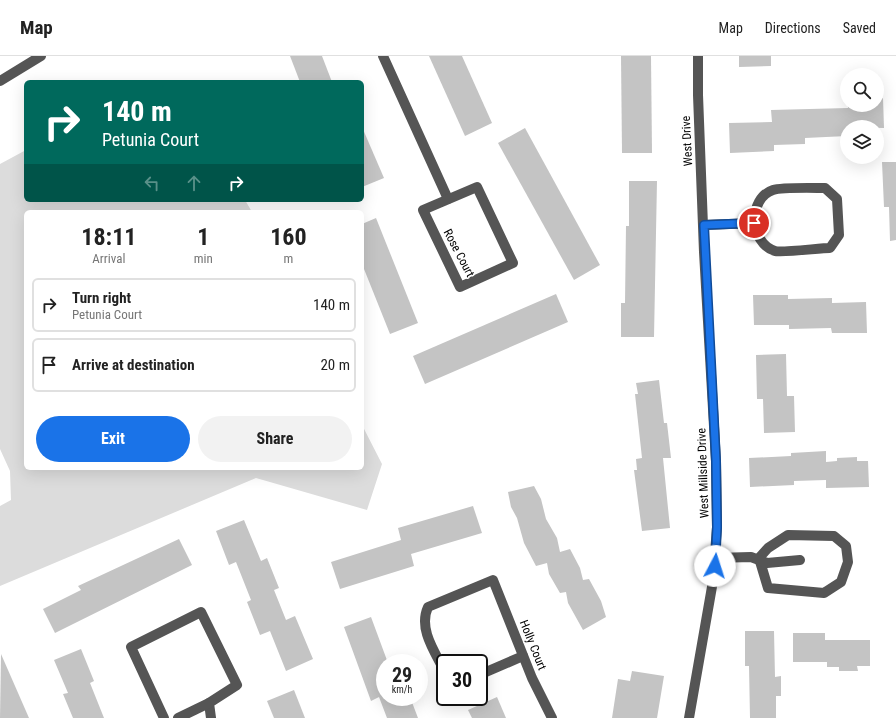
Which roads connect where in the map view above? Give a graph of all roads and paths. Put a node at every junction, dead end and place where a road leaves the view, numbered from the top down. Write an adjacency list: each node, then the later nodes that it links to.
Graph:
1 (41, 56): 4 (street)
2 (382, 56): 5 (street)
3 (698, 56): 7 (street, West Drive)
4 (0, 81)
5 (448, 199): 5 (street, Rose Court)
6 (754, 223): 6 (street); 7 (street)
7 (704, 225): 8 (street, West Millside Drive)
8 (715, 558): 9 (street); 19 (street, West Millside Drive)
9 (759, 558): 9 (street); 10 (street)
10 (800, 560)
11 (436, 654): 12 (street, Holly Court)
12 (524, 656): 13 (street); 18 (street, Holly Court)
13 (488, 671)
14 (209, 703): 15 (street); 16 (street); 17 (street)
15 (164, 718)
16 (178, 718)
17 (211, 718)
18 (552, 718)
19 (689, 718)

